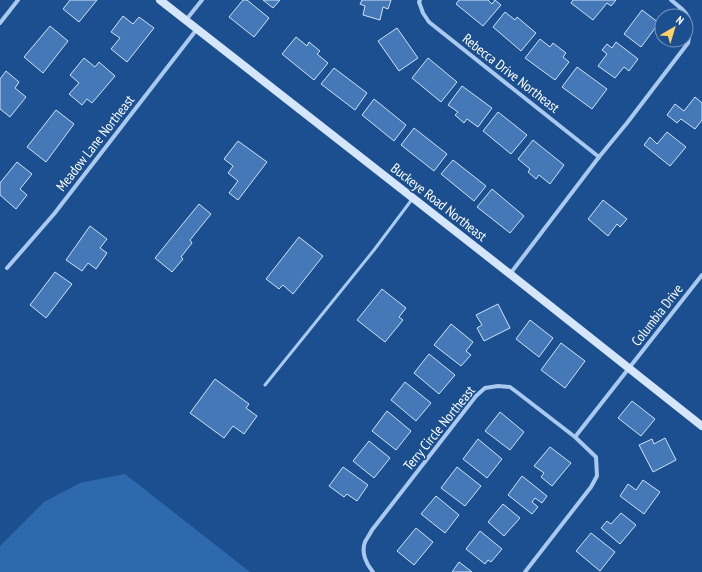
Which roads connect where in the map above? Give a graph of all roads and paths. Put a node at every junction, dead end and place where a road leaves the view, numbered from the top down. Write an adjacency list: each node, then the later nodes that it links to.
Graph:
1 (18, 0): 7 (street)
2 (160, 0): 6 (street, Buckeye Road Northeast)
3 (202, 0): 6 (street)
4 (420, 0): 9 (street, Rebecca Drive Northeast)
5 (671, 0): 9 (street)
6 (186, 21): 8 (street, Buckeye Road Northeast)
7 (0, 24)
8 (197, 29): 10 (street, Buckeye Road Northeast); 11 (street, Meadow Lane Northeast)
9 (599, 157): 12 (street)
10 (412, 198): 12 (street, Buckeye Road Northeast); 15 (lane)
11 (7, 268)
12 (510, 274): 14 (street, Buckeye Road Northeast)
13 (702, 275): 14 (street, Columbia Drive)
14 (628, 368): 16 (street, Buckeye Road Northeast); 17 (street)
15 (264, 385)
16 (702, 426)
17 (575, 437): 18 (street, Terry Circle Northeast); 19 (street, Terry Circle Northeast)
18 (373, 572)
19 (525, 572)

